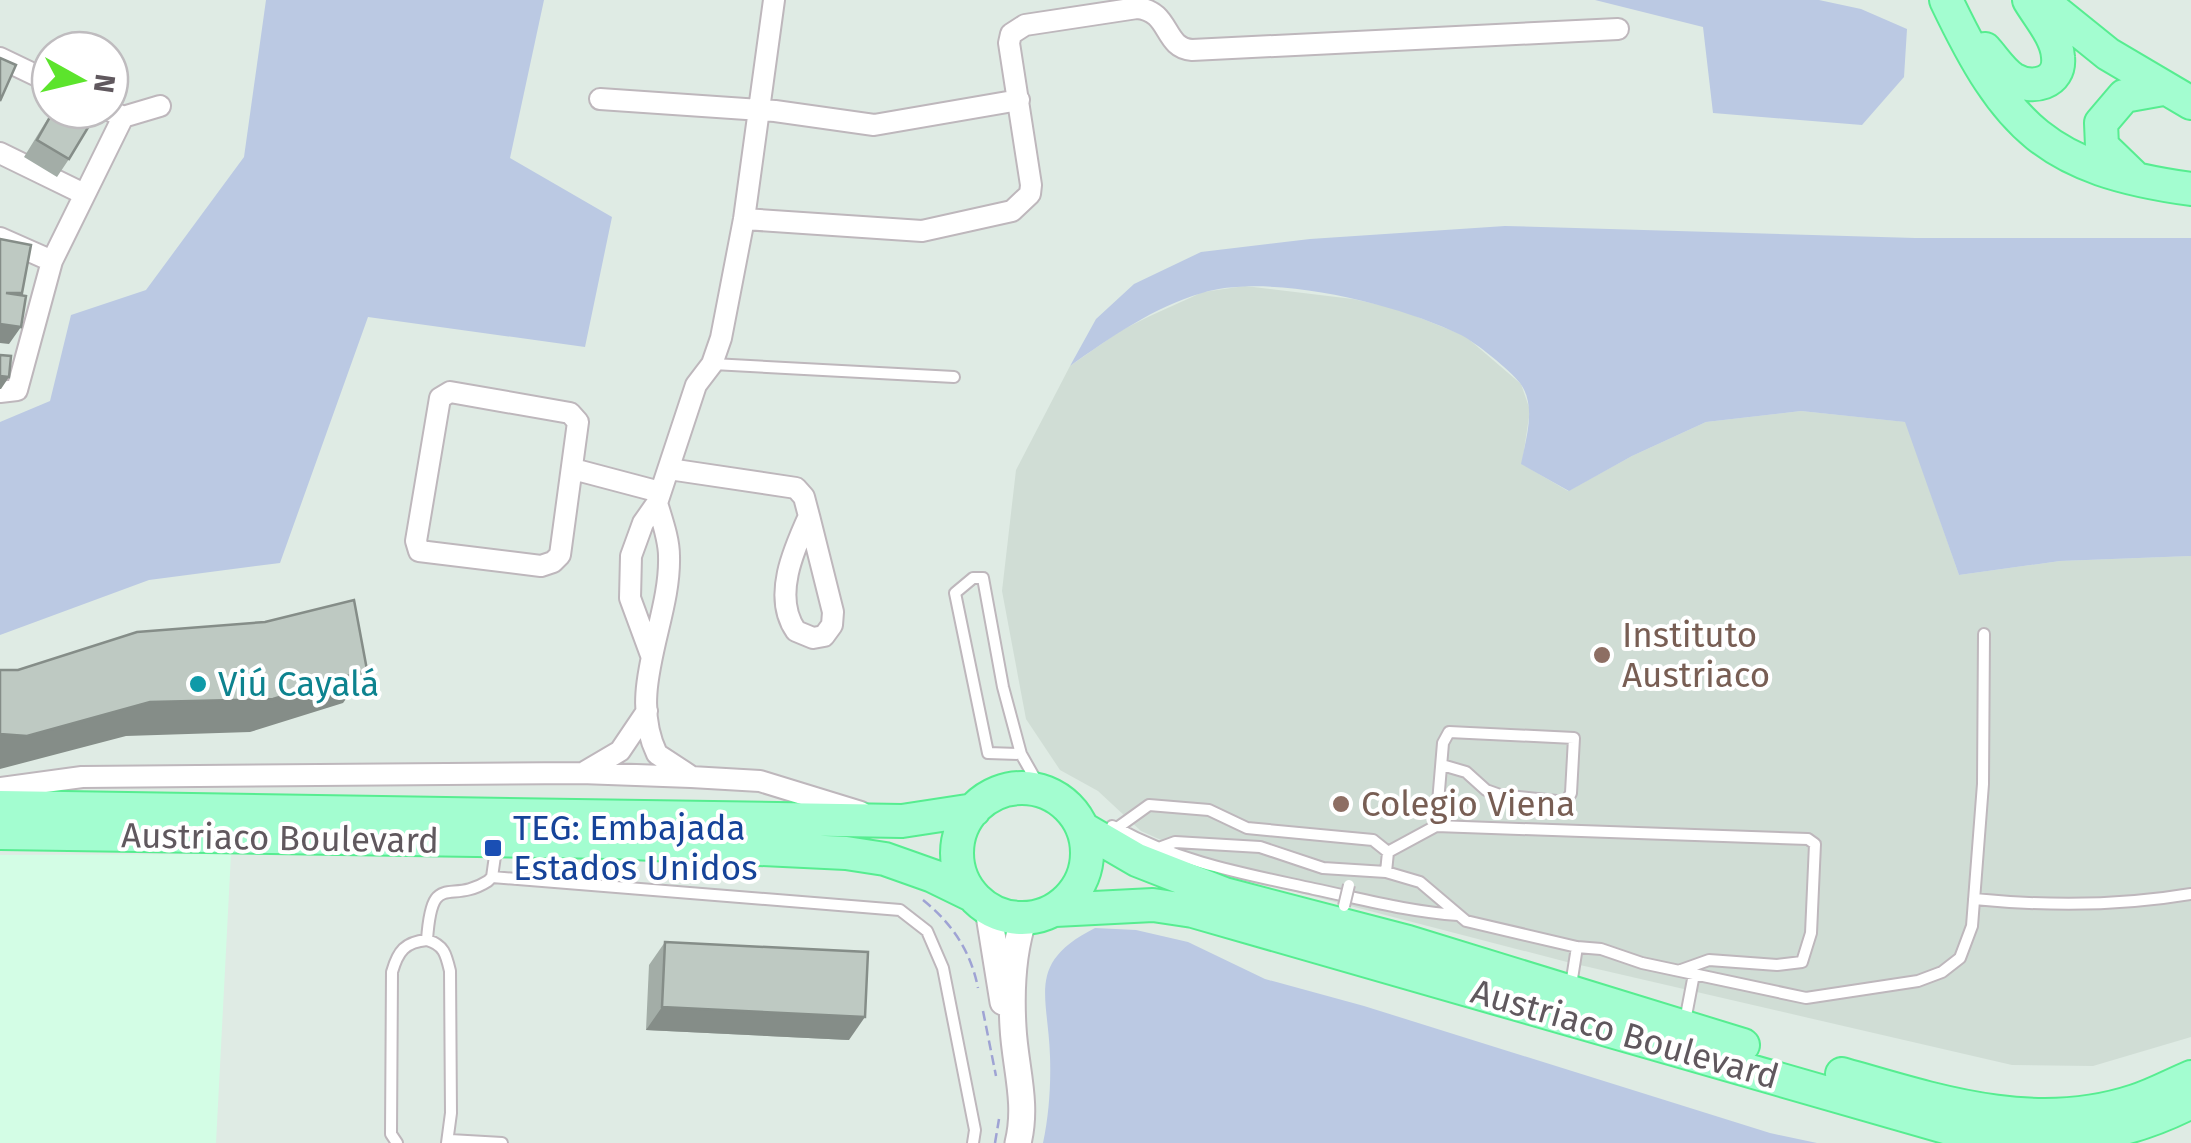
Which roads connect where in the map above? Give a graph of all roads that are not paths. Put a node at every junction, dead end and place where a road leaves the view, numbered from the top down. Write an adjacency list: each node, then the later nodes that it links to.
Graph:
1 (774, 0): 12 (street)
2 (2029, 0): 4 (main road)
3 (2041, 0): 8 (main road)
4 (1947, 2): 16 (main road)
5 (1618, 29): 10 (street)
6 (0, 58): 7 (street)
7 (30, 72)
8 (2177, 96): 16 (main road)
9 (600, 99): 12 (street)
10 (1019, 100): 12 (street); 19 (street)
11 (160, 106): 13 (street)
12 (760, 110): 19 (street)
13 (130, 111)
14 (109, 130): 18 (street)
15 (0, 153): 18 (street)
16 (2139, 180): 17 (main road)
17 (2191, 189)
18 (84, 194): 21 (street)
19 (744, 219): 22 (street)
20 (0, 238): 21 (street)
21 (52, 261): 24 (street)
22 (712, 364): 23 (lane); 26 (street)
23 (954, 377)
24 (0, 392)
25 (573, 469): 25 (street); 27 (street)
26 (669, 469): 27 (street); 28 (street)
27 (659, 498): 30 (street); 30 (street)
28 (809, 516): 28 (street)
29 (1984, 634): 52 (lane)
30 (651, 655): 31 (street)
31 (647, 711): 34 (street); 35 (street)
32 (1021, 754): 32 (lane); 37 (lane)
33 (1442, 765): 33 (lane); 42 (lane)
34 (581, 772): 35 (street); 36 (street)
35 (691, 776): 40 (street)
36 (0, 788)
37 (1042, 791): 39 (main road); 41 (main road)
38 (0, 808): 40 (main road, Austriaco Boulevard)
39 (974, 810): 40 (main road, Austriaco Boulevard); 53 (main road)
40 (902, 822)
41 (1079, 823): 43 (lane); 54 (main road); 57 (main road, Austriaco Boulevard)
42 (1436, 826): 46 (lane); 59 (lane)
43 (1117, 828): 45 (lane); 46 (lane)
44 (0, 833): 53 (main road, Austriaco Boulevard)
45 (1156, 849): 48 (lane); 55 (lane)
46 (1388, 852): 49 (lane)
47 (495, 856): 50 (lane)
48 (1357, 868): 49 (lane); 57 (lane, bridge)
49 (1386, 872): 55 (lane)
50 (492, 876): 56 (lane); 69 (lane)
51 (2191, 894): 52 (lane)
52 (1974, 899): 60 (lane)
53 (980, 902): 54 (main road); 62 (street)
54 (1039, 914): 62 (street); 65 (main road, Austriaco Boulevard)
55 (1458, 915): 58 (lane)
56 (427, 940): 66 (lane); 67 (lane)
57 (1408, 942): 61 (main road, Austriaco Boulevard)
58 (1578, 947): 59 (lane); 61 (lane)
59 (1680, 971): 60 (lane)
60 (1694, 974): 63 (lane)
61 (1570, 992): 63 (main road, Austriaco Boulevard)
62 (1013, 1025): 70 (street)
63 (1684, 1027): 64 (main road, Austriaco Boulevard)
64 (2191, 1077)
65 (2191, 1102)
66 (448, 1141): 68 (lane)
67 (397, 1143)
68 (502, 1143)
69 (974, 1143)
70 (1018, 1143)

